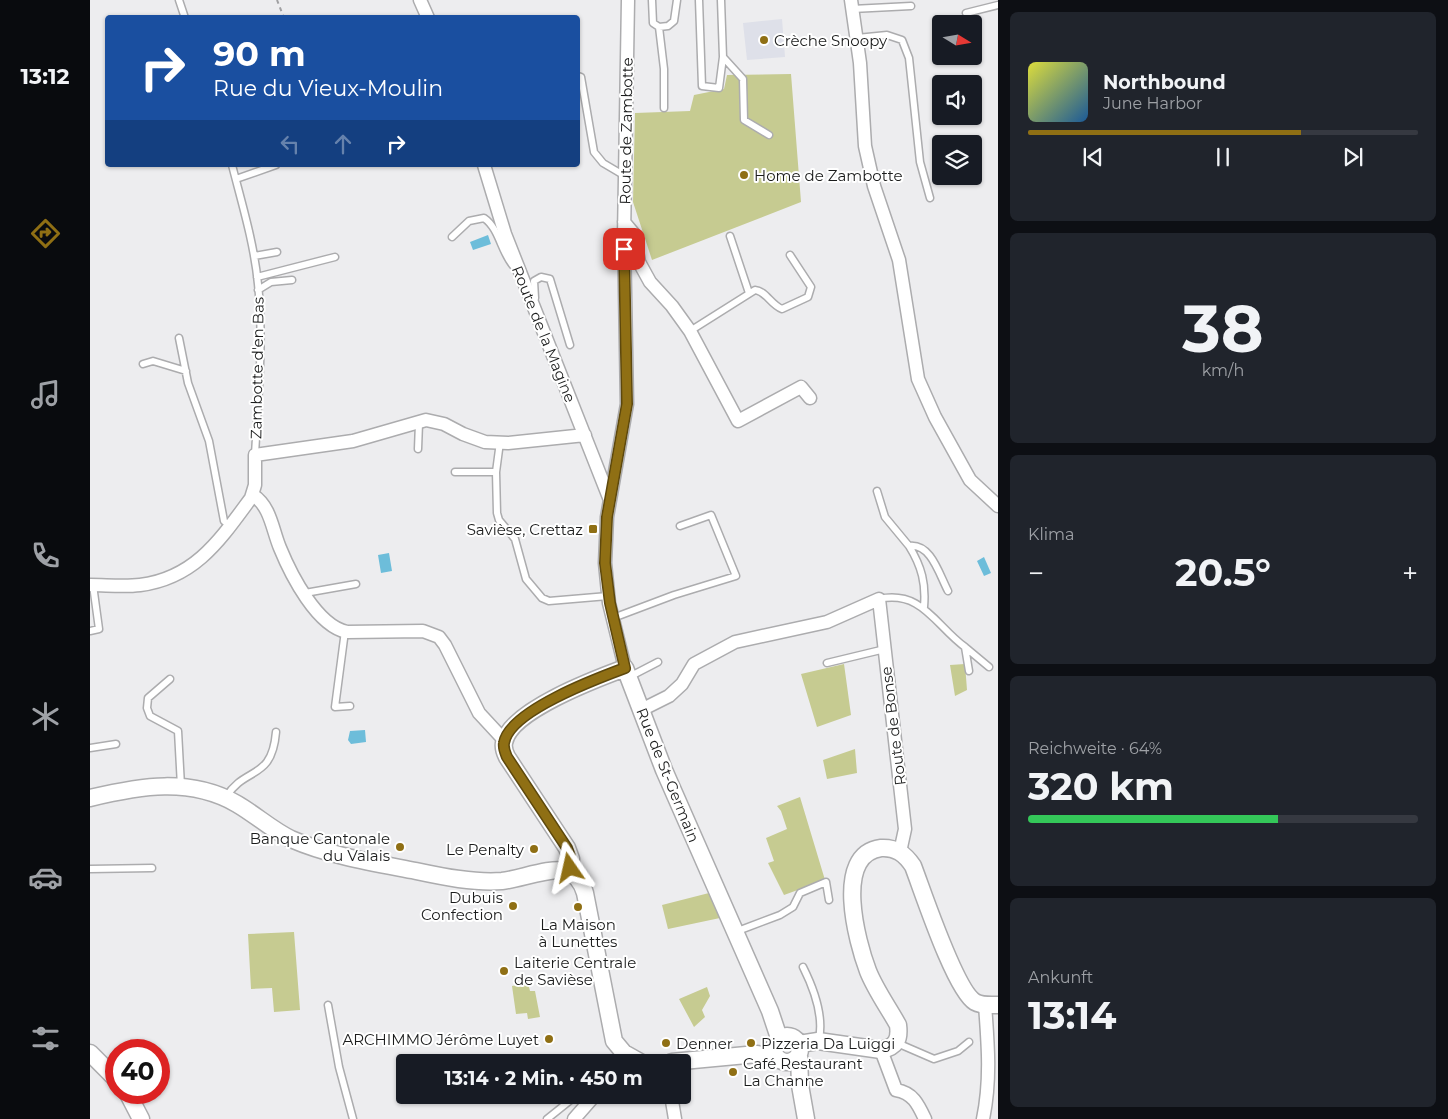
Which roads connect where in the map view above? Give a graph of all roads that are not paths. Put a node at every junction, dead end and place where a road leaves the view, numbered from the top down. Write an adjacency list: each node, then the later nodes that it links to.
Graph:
1 (179, 0): 12 (lane)
2 (420, 0): 13 (street)
3 (628, 0): 23 (street, Route de Zambotte)
4 (652, 0): 14 (lane)
5 (677, 0): 14 (lane)
6 (700, 0): 16 (lane)
7 (721, 0): 16 (lane)
8 (852, 4): 10 (lane); 15 (street)
9 (998, 5): 11 (lane)
10 (911, 6)
11 (966, 13)
12 (184, 15)
13 (427, 15)
14 (659, 27): 18 (lane)
15 (857, 38): 25 (lane); 55 (street)
16 (723, 57): 19 (lane)
17 (580, 77): 23 (lane)
18 (664, 108)
19 (769, 135)
20 (233, 167): 24 (lane, Zambotte d'en Bas)
21 (270, 167): 24 (lane)
22 (485, 167): 33 (street, Route de la Magine)
23 (625, 176): 26 (street, Route de Zambotte)
24 (236, 179): 31 (lane, Zambotte d'en Bas)
25 (930, 198)
26 (624, 222): 39 (street); 54 (street, Route de Zambotte)
27 (730, 236): 37 (lane)
28 (452, 237): 33 (lane)
29 (277, 252): 31 (lane)
30 (790, 255): 37 (lane)
31 (254, 256): 34 (lane, Zambotte d'en Bas)
32 (335, 257): 34 (lane)
33 (521, 274): 38 (street, Route de la Magine)
34 (257, 277): 36 (lane, Zambotte d'en Bas)
35 (292, 280): 36 (lane)
36 (258, 290): 49 (lane, Zambotte d'en Bas)
37 (749, 293): 39 (lane)
38 (533, 304): 41 (lane); 46 (street, Route de la Magine)
39 (690, 331): 44 (street)
40 (179, 338): 43 (lane)
41 (570, 346)
42 (143, 364): 43 (lane)
43 (186, 371): 56 (lane)
44 (810, 398)
45 (419, 422): 47 (street); 48 (lane); 49 (street)
46 (585, 435): 47 (street); 54 (street, Route de la Magine)
47 (500, 442): 51 (lane)
48 (418, 449)
49 (255, 455): 53 (street)
50 (455, 472): 51 (lane)
51 (496, 472): 63 (lane)
52 (877, 491): 58 (lane)
53 (253, 495): 56 (street); 62 (street)
54 (610, 500): 63 (street, Rue de St-Germain)
55 (998, 506)
56 (229, 525): 60 (street)
57 (680, 526): 66 (lane)
58 (909, 546): 61 (lane); 65 (lane)
59 (356, 584): 62 (lane)
60 (92, 585): 67 (lane)
61 (948, 591)
62 (305, 593): 68 (street)
63 (608, 596): 66 (street, Rue de St-Germain)
64 (879, 599): 65 (lane); 70 (street, Route de Bonse); 78 (street)
65 (924, 608): 69 (lane)
66 (613, 618): 75 (street, Rue de St-Germain)
67 (90, 631)
68 (345, 631): 77 (lane); 80 (street)
69 (965, 647): 73 (lane); 74 (lane)
70 (884, 649): 72 (lane); 86 (street, Route de Bonse)
71 (658, 662): 75 (lane)
72 (827, 663)
73 (989, 667)
74 (969, 671)
75 (627, 673): 78 (street, Rue de St-Germain); 80 (street)
76 (170, 679): 83 (lane)
77 (350, 706)
78 (641, 710): 91 (street, Rue de St-Germain)
79 (276, 732): 85 (lane)
80 (504, 740): 89 (street)
81 (116, 744): 82 (lane)
82 (90, 748)
83 (181, 787): 84 (street); 85 (street)
84 (90, 798)
85 (225, 798): 89 (street)
86 (900, 852): 93 (street); 97 (street)
87 (152, 868): 88 (lane)
88 (90, 869)
89 (568, 872): 101 (street)
90 (829, 900): 91 (lane)
91 (733, 932): 99 (street, Rue de St-Germain)
92 (804, 967): 95 (lane)
93 (986, 1004): 115 (street)
94 (328, 1005): 109 (lane)
95 (818, 1040): 98 (street); 99 (street)
96 (969, 1042): 97 (lane)
97 (897, 1043): 98 (street)
98 (881, 1050): 114 (street)
99 (786, 1051): 102 (street); 113 (street, Rue de St-Germain)
100 (90, 1053): 103 (street)
101 (620, 1054)
102 (691, 1060)
103 (105, 1068)
104 (133, 1104): 108 (street)
105 (566, 1104): 110 (lane)
106 (587, 1104): 111 (street)
107 (672, 1104): 112 (street)
108 (141, 1119)
109 (353, 1119)
110 (547, 1119)
111 (574, 1119)
112 (675, 1119)
113 (806, 1119)
114 (925, 1119)
115 (983, 1119)

